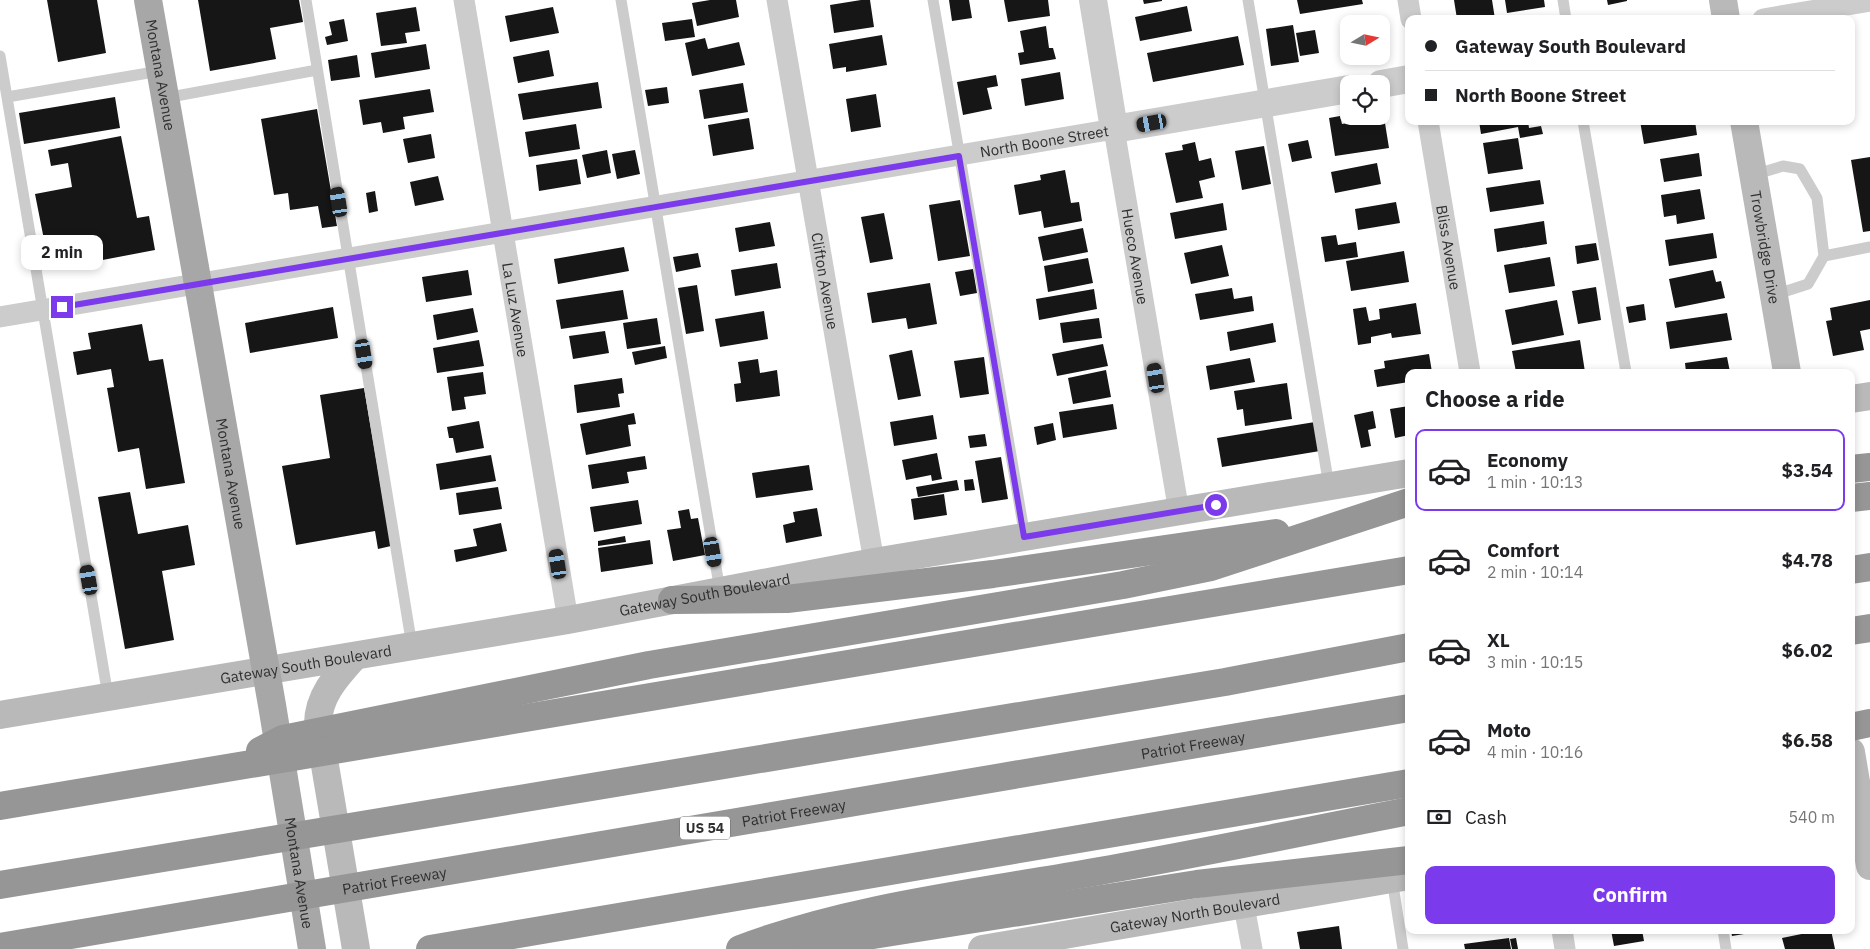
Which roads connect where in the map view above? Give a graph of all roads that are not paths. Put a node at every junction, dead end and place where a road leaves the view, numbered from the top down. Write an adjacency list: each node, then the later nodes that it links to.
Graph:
1 (148, 0): 19 (main road, Montana Avenue)
2 (306, 0): 18 (lane)
3 (464, 0): 34 (street, La Luz Avenue)
4 (621, 0): 33 (lane)
5 (777, 0): 32 (street, Clifton Avenue)
6 (933, 0): 30 (lane)
7 (1093, 0): 29 (street, Hueco Avenue)
8 (1248, 0): 25 (lane)
9 (1408, 0): 13 (street)
10 (1563, 0): 14 (lane)
11 (1723, 0): 15 (main road)
12 (1870, 1): 16 (street)
13 (1410, 15)
14 (1565, 15)
15 (1725, 15)
16 (1787, 15)
17 (0, 56): 23 (lane)
18 (318, 70): 24 (lane); 37 (lane)
19 (160, 71): 23 (lane); 24 (main road, Montana Avenue)
20 (1405, 80): 21 (street)
21 (1390, 82)
22 (1340, 91): 25 (street, North Boone Street)
23 (7, 97): 40 (lane)
24 (165, 98): 38 (main road, Montana Avenue)
25 (1266, 103): 29 (street, North Boone Street); 50 (lane)
26 (1429, 125): 42 (street, Bliss Avenue)
27 (1584, 125): 43 (lane)
28 (1745, 125): 31 (main road, Trowbridge Drive)
29 (1114, 129): 30 (street, North Boone Street); 54 (street, Hueco Avenue)
30 (959, 156): 32 (street, North Boone Street); 56 (lane)
31 (1753, 175): 36 (lane); 39 (main road, Trowbridge Drive)
32 (808, 180): 33 (street, North Boone Street); 57 (street, Clifton Avenue)
33 (655, 205): 34 (street, North Boone Street); 61 (lane)
34 (503, 232): 37 (street, North Boone Street); 63 (street, La Luz Avenue)
35 (1870, 247): 36 (lane)
36 (1824, 256): 39 (lane)
37 (348, 258): 38 (street, North Boone Street); 67 (lane)
38 (196, 284): 40 (street, North Boone Street); 71 (main road, Montana Avenue)
39 (1773, 295): 44 (main road, Trowbridge Drive)
40 (43, 310): 41 (street, North Boone Street); 72 (lane)
41 (0, 317)
42 (1469, 369)
43 (1625, 369)
44 (1786, 369)
45 (1870, 396): 46 (main road)
46 (1855, 398)
47 (1870, 467): 48 (highway)
48 (1855, 469)
49 (1405, 474): 50 (main road, Gateway South Boulevard)
50 (1329, 486): 54 (main road, Gateway South Boulevard)
51 (1870, 496): 52 (highway)
52 (1855, 498)
53 (1405, 503): 79 (highway)
54 (1179, 512): 56 (main road, Gateway South Boulevard)
55 (1405, 515): 62 (highway)
56 (1024, 537): 57 (main road, Gateway South Boulevard)
57 (874, 562): 61 (main road, Gateway South Boulevard)
58 (1870, 567): 59 (highway)
59 (1855, 569)
60 (1405, 571): 79 (highway)
61 (720, 591): 62 (main road, Gateway South Boulevard)
62 (672, 600): 63 (main road, Gateway South Boulevard)
63 (568, 620): 67 (main road, Gateway South Boulevard)
64 (1870, 628): 65 (highway)
65 (1855, 630)
66 (1870, 644): 69 (highway)
67 (412, 646): 70 (main road, Gateway South Boulevard)
68 (1405, 647): 87 (highway)
69 (1855, 647)
70 (355, 656): 71 (main road, Gateway South Boulevard); 93 (main road)
71 (264, 670): 72 (main road, Gateway South Boulevard); 92 (main road, Montana Avenue)
72 (108, 696): 76 (main road, Gateway South Boulevard)
73 (1870, 706): 74 (highway)
74 (1855, 708)
75 (1405, 709): 91 (highway, Patriot Freeway / US 54)
76 (0, 715)
77 (1870, 723): 78 (highway)
78 (1855, 726)
79 (230, 766): 83 (highway)
80 (1855, 772): 82 (main road)
81 (1405, 783): 94 (highway)
82 (1860, 801): 85 (main road)
83 (0, 806)
84 (1405, 812): 95 (highway)
85 (1870, 866)
86 (1403, 872): 88 (main road, Gateway North Boulevard); 96 (highway); 99 (lane)
87 (0, 885)
88 (1244, 906): 97 (main road, Gateway North Boulevard); 98 (street)
89 (1563, 934): 100 (street)
90 (1724, 934): 101 (lane)
91 (0, 947)
92 (312, 949)
93 (356, 949)
94 (430, 949)
95 (740, 949)
96 (781, 949)
97 (982, 949)
98 (1252, 949)
99 (1403, 949)
100 (1565, 949)
101 (1726, 949)

